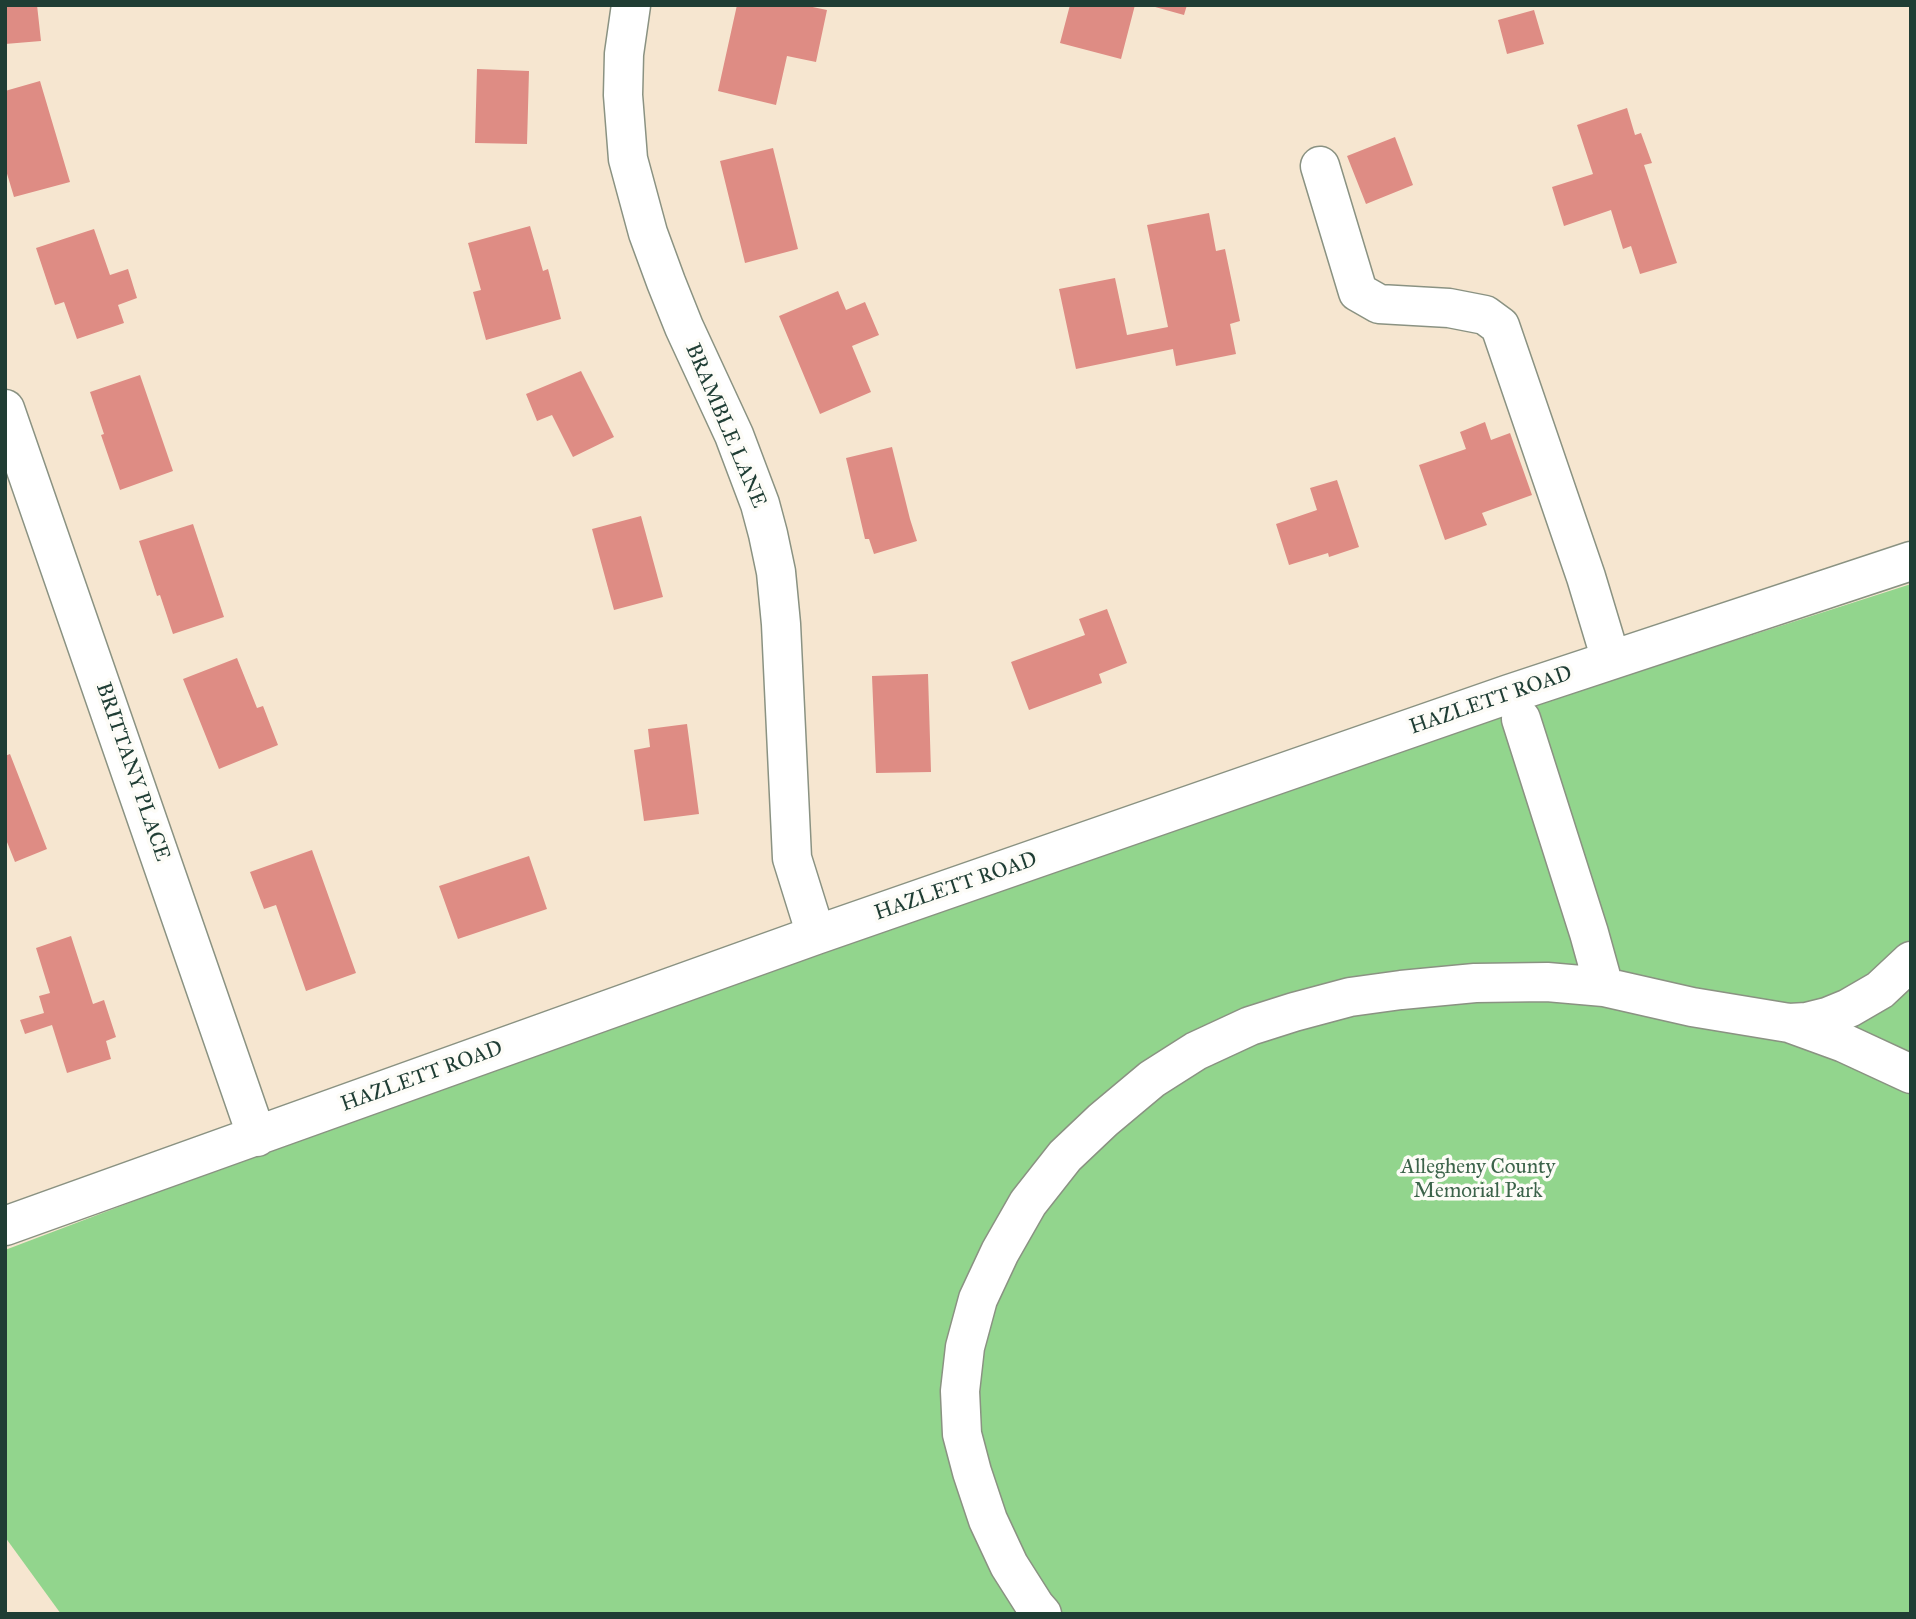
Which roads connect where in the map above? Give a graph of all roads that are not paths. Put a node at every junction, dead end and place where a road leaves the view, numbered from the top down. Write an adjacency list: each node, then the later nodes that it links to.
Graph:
1 (631, 5): 7 (street, BRAMBLE LANE)
2 (1320, 166): 5 (street)
3 (5, 409): 12 (street, BRITTANY PLACE)
4 (1911, 561): 5 (street, HAZLETT ROAD)
5 (1611, 660): 7 (street, HAZLETT ROAD)
6 (1521, 719): 9 (street)
7 (816, 936): 12 (street, HAZLETT ROAD)
8 (1911, 961): 10 (street)
9 (1604, 988): 10 (street); 14 (street)
10 (1788, 1023): 11 (street)
11 (1911, 1074)
12 (257, 1137): 13 (street, HAZLETT ROAD)
13 (5, 1226)
14 (1042, 1614)

